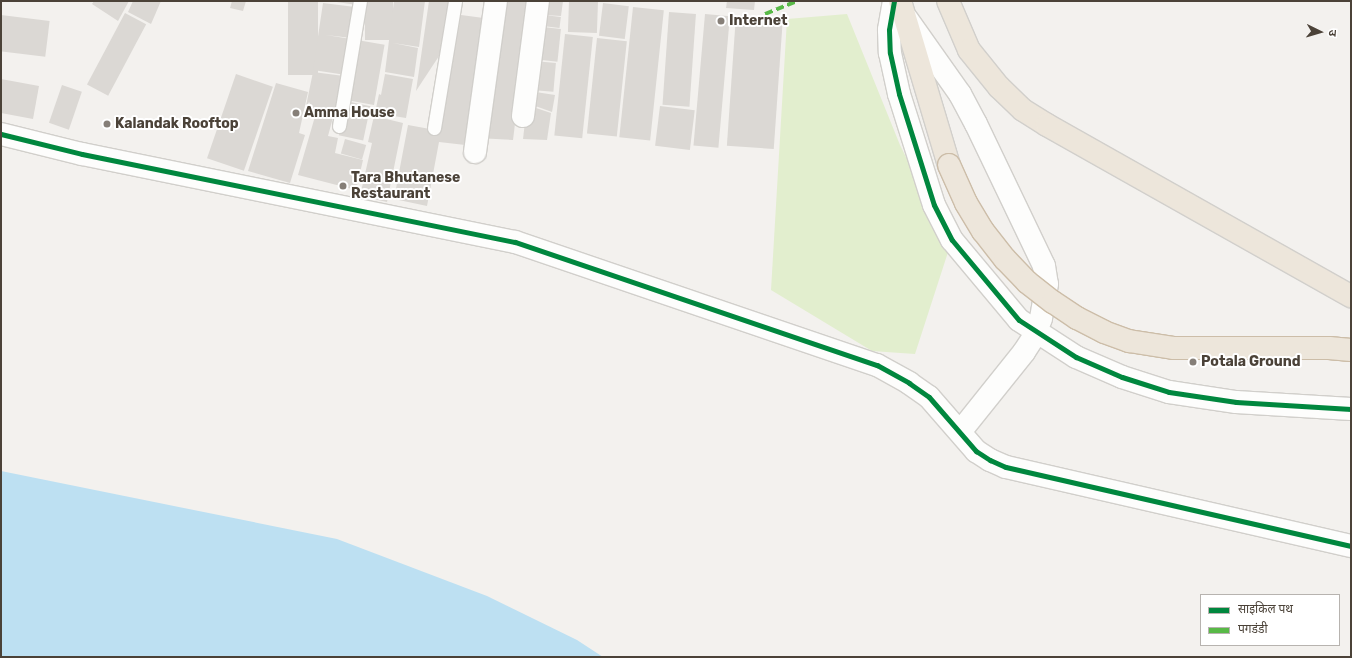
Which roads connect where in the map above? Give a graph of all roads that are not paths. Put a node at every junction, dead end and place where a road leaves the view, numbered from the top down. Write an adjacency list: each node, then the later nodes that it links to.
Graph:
1 (360, 1): 8 (lane)
2 (455, 1): 9 (lane)
3 (496, 1): 11 (street)
4 (538, 1): 7 (street)
5 (948, 1): 12 (highway)
6 (899, 6): 13 (street); 13 (street); 14 (highway, bridge)
7 (523, 116)
8 (339, 126)
9 (434, 128)
10 (1, 134): 16 (street)
11 (475, 152)
12 (1351, 296)
13 (1036, 332): 15 (street); 16 (street)
14 (1351, 350)
15 (1351, 409)
16 (960, 432): 17 (street)
17 (1351, 546)

